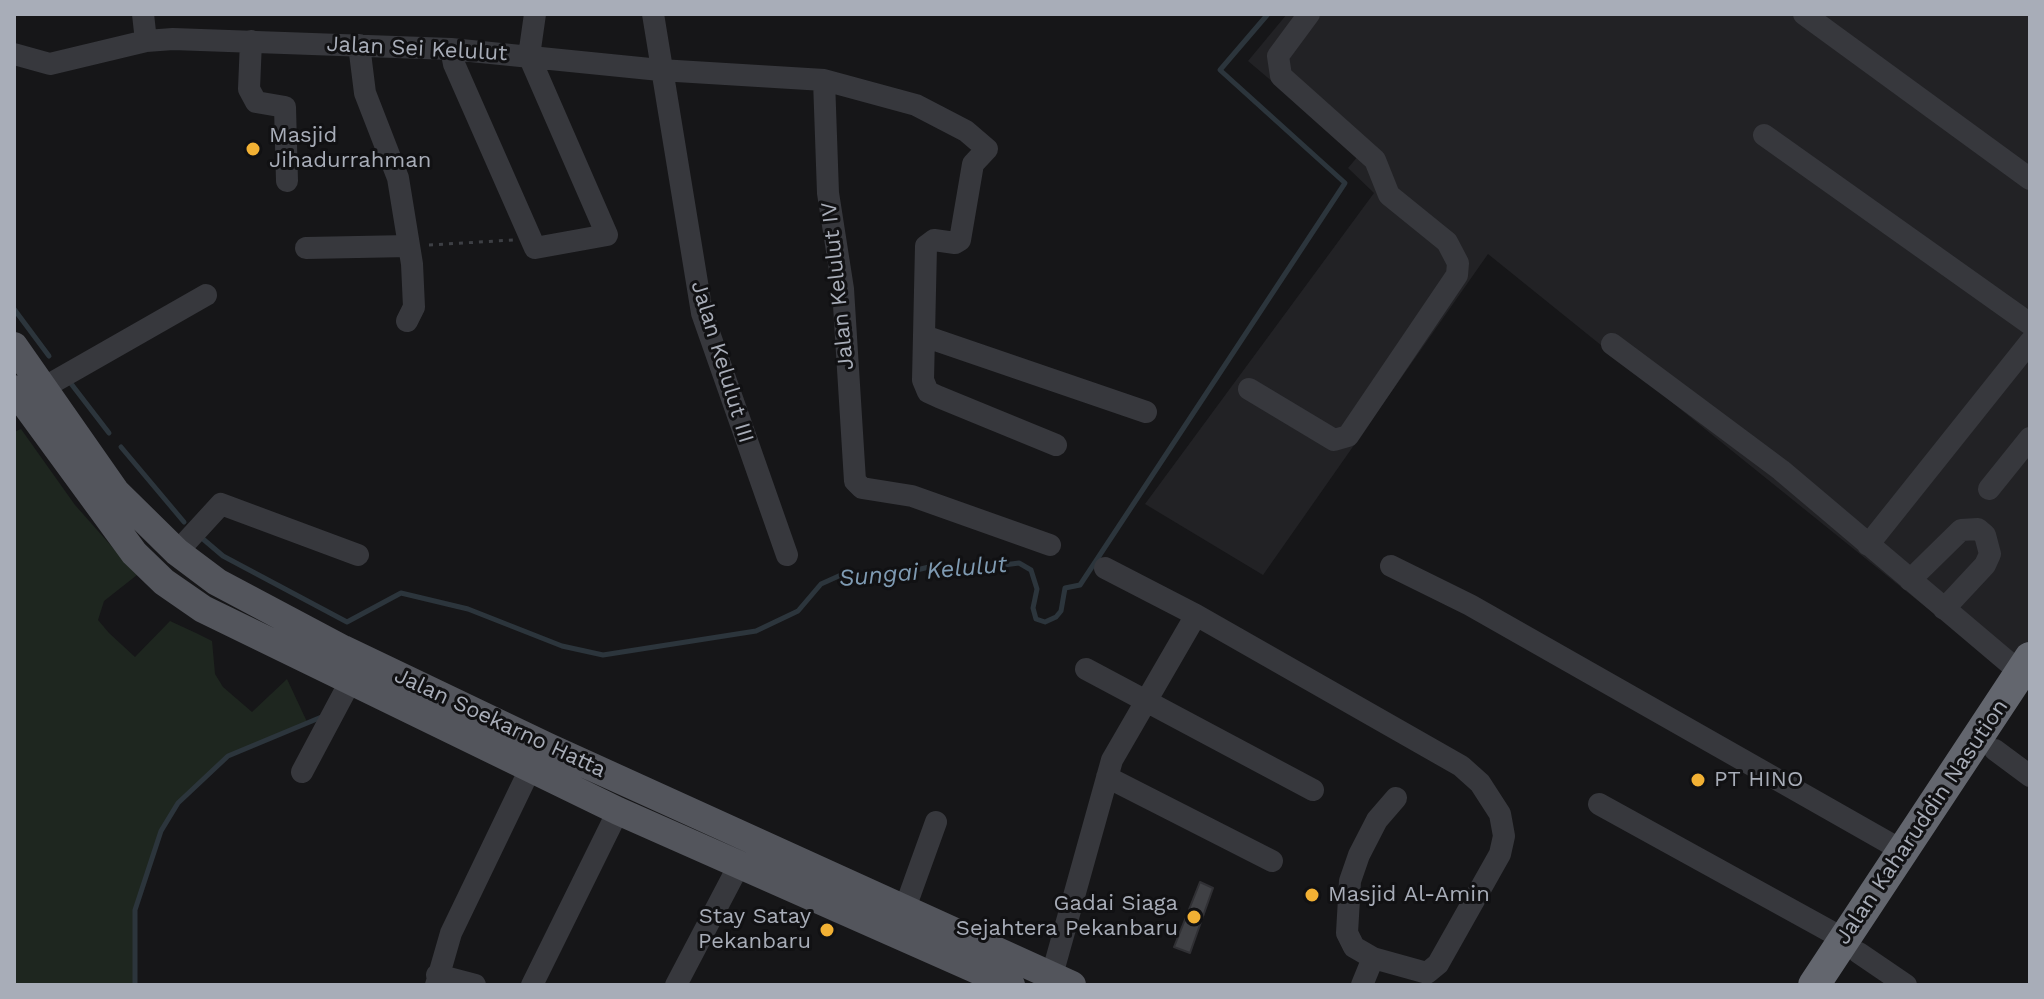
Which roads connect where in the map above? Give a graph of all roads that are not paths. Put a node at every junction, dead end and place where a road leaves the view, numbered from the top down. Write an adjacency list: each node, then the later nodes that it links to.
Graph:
1 (143, 14): 6 (street)
2 (535, 14): 11 (street)
3 (653, 14): 12 (street, Jalan Kelulut III)
4 (1309, 14): 28 (street)
5 (1804, 14): 15 (street)
6 (146, 41): 7 (street, Jalan Sei Kelulut); 10 (street, Jalan Sei Kelulut)
7 (251, 41): 8 (street, Jalan Sei Kelulut); 16 (street)
8 (359, 45): 9 (street, Jalan Sei Kelulut); 17 (street)
9 (451, 49): 11 (street, Jalan Sei Kelulut); 11 (street)
10 (14, 54)
11 (529, 56): 12 (street, Jalan Sei Kelulut)
12 (660, 70): 13 (street, Jalan Sei Kelulut); 37 (street, Jalan Kelulut III)
13 (824, 80): 22 (street, Jalan Sei Kelulut); 33 (street, Jalan Kelulut IV)
14 (1764, 135): 21 (street)
15 (2030, 179)
16 (287, 181)
17 (409, 246): 18 (street); 20 (street)
18 (306, 248)
19 (206, 295): 26 (street)
20 (407, 321)
21 (2030, 324)
22 (924, 336): 29 (street); 31 (street)
23 (2030, 342): 34 (street)
24 (1612, 344): 34 (street)
25 (14, 346): 26 (main road, Jalan Soekarno Hatta)
26 (43, 388): 35 (main road, Jalan Soekarno Hatta)
27 (14, 389): 45 (main road, Jalan Soekarno Hatta)
28 (1249, 389)
29 (1146, 412)
30 (2030, 438): 32 (street)
31 (1056, 445)
32 (1989, 489)
33 (1050, 545)
34 (1868, 545): 40 (street)
35 (177, 552): 36 (street); 60 (main road, Jalan Soekarno Hatta)
36 (358, 555)
37 (787, 555)
38 (1391, 566): 57 (street)
39 (1105, 568): 42 (street)
40 (1910, 580): 41 (street); 41 (street)
41 (1944, 609): 44 (street)
42 (1196, 615): 46 (street); 64 (street)
43 (1086, 669): 46 (street)
44 (2027, 676): 47 (highway, Jalan Kaharuddin Nasution); 57 (highway, Jalan Kaharuddin Nasution)
45 (351, 680): 48 (main road, Jalan Soekarno Hatta); 49 (street)
46 (1144, 699): 51 (street); 52 (street)
47 (1995, 750): 50 (street); 63 (highway, Jalan Kaharuddin Nasution)
48 (531, 767): 55 (main road, Jalan Soekarno Hatta); 65 (street)
49 (302, 772)
50 (2030, 776)
51 (1107, 777): 58 (street); 66 (street)
52 (1313, 790)
53 (1396, 798): 64 (street)
54 (1599, 804): 63 (street)
55 (618, 811): 59 (main road, Jalan Soekarno Hatta); 68 (street)
56 (936, 822): 61 (street)
57 (1903, 851): 63 (highway, Jalan Kaharuddin Nasution)
58 (1272, 861)
59 (739, 865): 62 (main road, Jalan Soekarno Hatta); 69 (street)
60 (850, 884): 61 (main road, Jalan Soekarno Hatta); 62 (main road)
61 (905, 908): 66 (main road, Jalan Soekarno Hatta)
62 (839, 911): 70 (main road, Jalan Soekarno Hatta)
63 (1852, 946): 72 (highway, Jalan Kaharuddin Nasution); 73 (highway, Jalan Kaharuddin Nasution); 74 (street)
64 (1373, 958): 71 (street)
65 (437, 980): 67 (street)
66 (1062, 980)
67 (475, 985)
68 (532, 985)
69 (676, 985)
70 (1011, 985)
71 (1362, 985)
72 (1814, 985)
73 (1838, 985)
74 (1906, 985)

